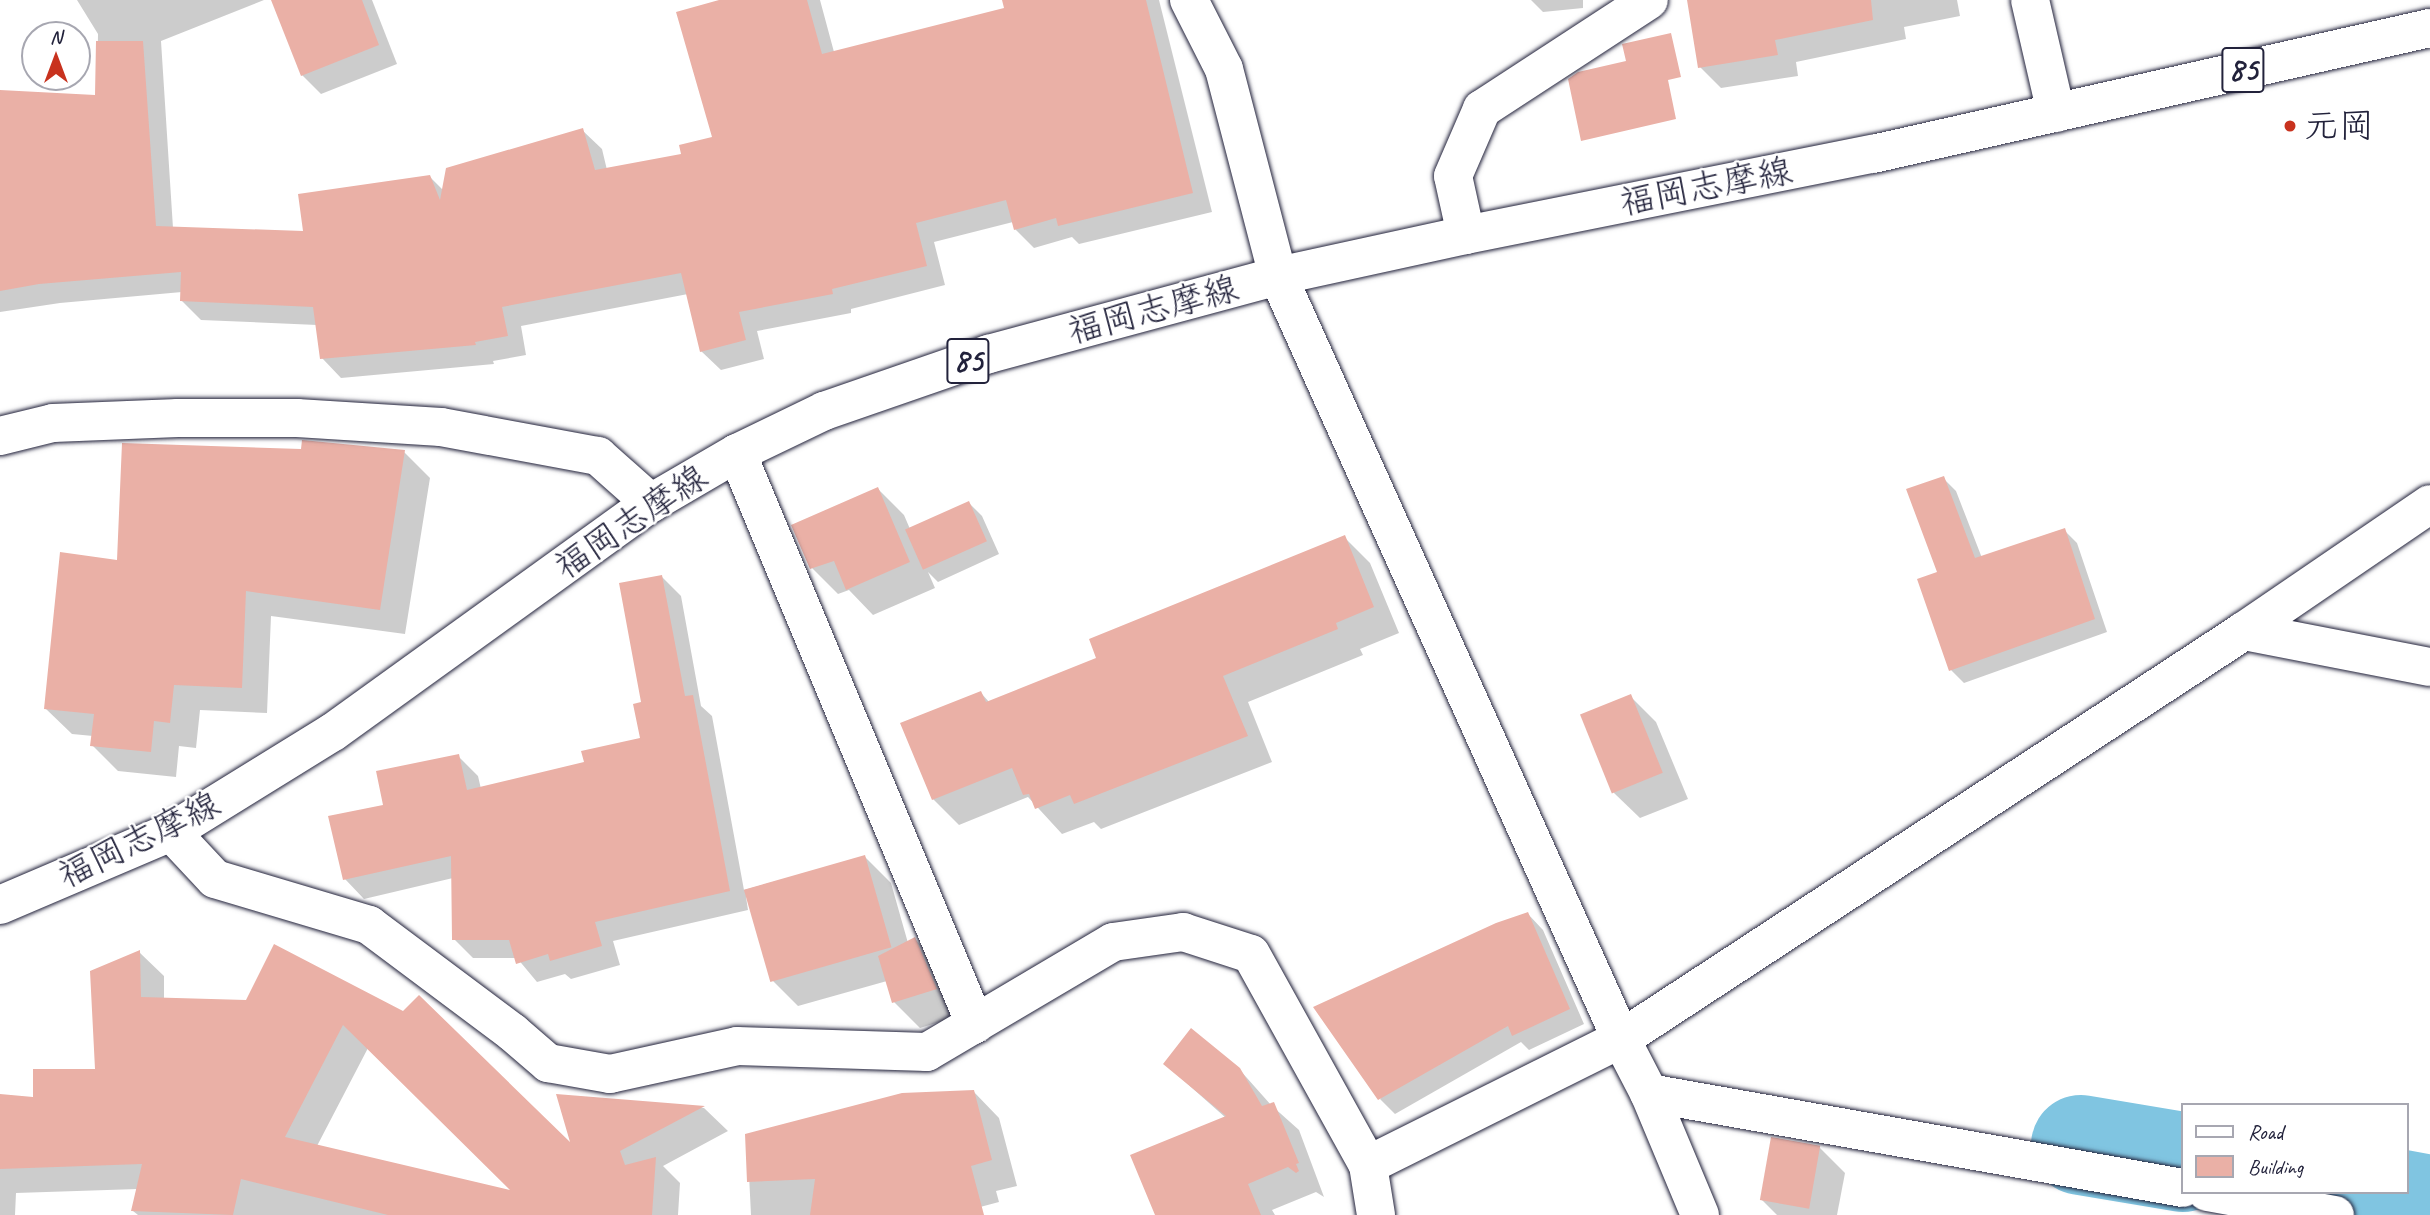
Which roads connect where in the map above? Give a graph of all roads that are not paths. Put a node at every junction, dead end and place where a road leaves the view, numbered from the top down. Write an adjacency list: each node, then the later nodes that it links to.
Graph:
1 (1189, 0): 7 (street)
2 (1649, 0): 6 (street)
3 (2030, 0): 5 (street)
4 (2430, 28): 5 (street, 福岡志摩線 / 85)
5 (2056, 113): 6 (street, 福岡志摩線 / 85)
6 (1466, 235): 7 (street, 福岡志摩線 / 85)
7 (1278, 276): 9 (street, 福岡志摩線 / 85); 17 (street)
8 (0, 436): 10 (street)
9 (737, 453): 10 (street, 福岡志摩線 / 85); 16 (street)
10 (651, 503): 14 (street, 福岡志摩線 / 85)
11 (2430, 504): 12 (street)
12 (2244, 631): 13 (street); 17 (street)
13 (2430, 667)
14 (171, 832): 15 (street, 福岡志摩線 / 85); 16 (street)
15 (0, 905)
16 (975, 1024): 19 (street)
17 (1621, 1039): 18 (street); 19 (street)
18 (1649, 1093): 20 (street); 23 (street)
19 (1368, 1165): 22 (street)
20 (2182, 1188)
21 (2218, 1194): 24 (street)
22 (1376, 1215)
23 (1700, 1215)
24 (2335, 1215)

